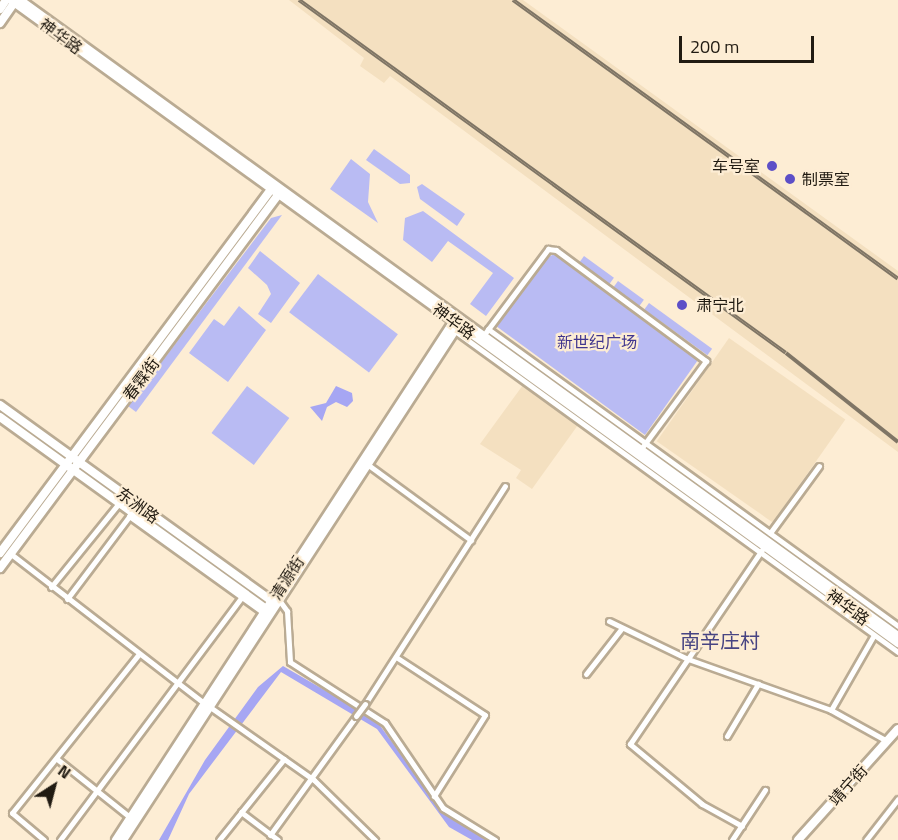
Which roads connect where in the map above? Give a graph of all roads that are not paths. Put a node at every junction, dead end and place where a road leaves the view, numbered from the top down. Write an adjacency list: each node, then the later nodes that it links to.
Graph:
1 (14, 1): 2 (main road); 3 (main road); 4 (main road, 神华路)
2 (0, 9)
3 (0, 23)
4 (277, 189): 5 (main road, 神华路); 10 (main road, 春霖街); 11 (main road, 春霖街)
5 (457, 322): 6 (main road, 神华路); 12 (main road, 清源街); 20 (main road, 神华路); 27 (main road, 清源街)
6 (486, 332): 9 (main road, 神华路); 9 (street)
7 (0, 405): 10 (main road, 东洲路)
8 (0, 417): 14 (main road, 东洲路)
9 (643, 446): 18 (street); 33 (main road, 神华路)
10 (72, 457): 11 (main road, 东洲路); 14 (main road, 春霖街)
11 (79, 462): 14 (main road, 春霖街); 27 (main road, 东洲路)
12 (367, 464): 19 (street); 27 (main road, 清源街)
13 (819, 466): 18 (street)
14 (70, 467): 16 (main road, 东洲路); 21 (main road, 春霖街); 22 (main road, 春霖街)
15 (505, 486): 19 (street)
16 (119, 503): 17 (main road, 东洲路); 24 (street)
17 (131, 514): 25 (main road, 东洲路); 26 (street)
18 (770, 534): 30 (street)
19 (471, 540): 37 (street)
20 (762, 549): 32 (street); 34 (main road, 神华路); 38 (street)
21 (0, 553)
22 (11, 554): 23 (main road, 春霖街); 24 (street)
23 (0, 568)
24 (51, 587): 26 (street)
25 (243, 595): 28 (main road, 东洲路); 41 (street)
26 (67, 599): 36 (street)
27 (276, 602): 28 (main road, 清源街); 52 (street)
28 (267, 611): 42 (main road, 清源街)
29 (609, 621): 31 (street)
30 (898, 626)
31 (622, 628): 38 (street); 39 (street)
32 (874, 635): 35 (street); 43 (street)
33 (898, 636)
34 (898, 643)
35 (898, 652)
36 (138, 655): 41 (street); 47 (street)
37 (396, 657): 49 (street, bridge); 52 (street)
38 (688, 658): 40 (street); 56 (street)
39 (585, 674)
40 (758, 684): 43 (street); 45 (street)
41 (180, 686): 42 (street); 51 (street)
42 (207, 705): 48 (street); 55 (main road, 清源街); 61 (main road, 清源街)
43 (831, 710): 46 (street)
44 (898, 729): 46 (main road, 靖宁街)
45 (727, 736)
46 (887, 741): 67 (main road, 靖宁街)
47 (57, 759): 51 (street); 58 (street)
48 (284, 759): 49 (street); 54 (street)
49 (314, 780): 57 (street); 64 (street)
50 (765, 790): 56 (street)
51 (97, 792): 55 (street); 59 (street)
52 (434, 796): 65 (street)
53 (898, 799): 68 (street)
54 (241, 812): 57 (street); 62 (street)
55 (131, 818): 60 (main road, 清源街)
56 (742, 826): 66 (street)
57 (270, 835): 63 (street)
58 (44, 840)
59 (60, 840)
60 (116, 840)
61 (123, 840)
62 (219, 840)
63 (278, 840)
64 (375, 840)
65 (495, 840)
66 (732, 840)
67 (798, 840)
68 (866, 840)

